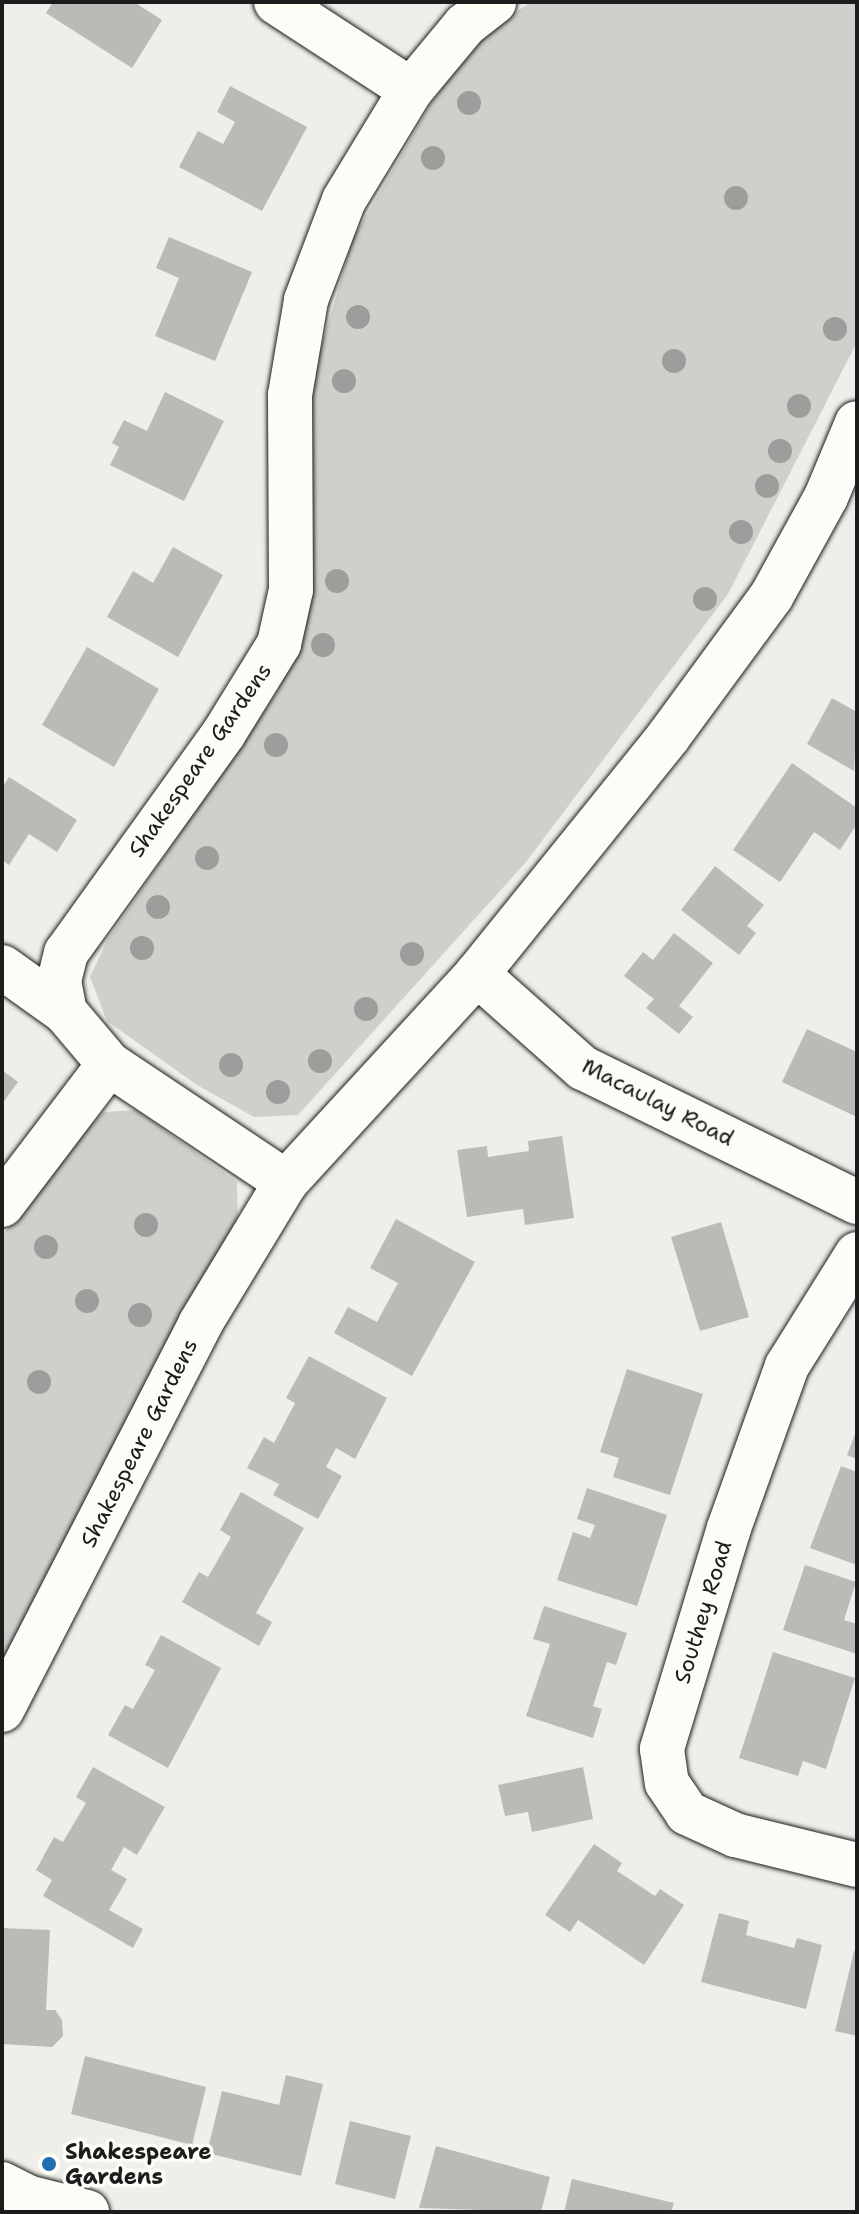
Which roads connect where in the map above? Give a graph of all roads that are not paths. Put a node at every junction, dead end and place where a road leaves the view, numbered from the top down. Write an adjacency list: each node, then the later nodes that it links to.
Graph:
1 (276, 2): 3 (street)
2 (494, 2): 3 (street, Shakespeare Gardens)
3 (411, 90): 7 (street, Shakespeare Gardens)
4 (857, 423): 6 (street, Shakespeare Gardens)
5 (2, 967): 7 (street)
6 (477, 974): 9 (street, Shakespeare Gardens); 10 (street, Macaulay Road)
7 (65, 1012): 8 (street)
8 (109, 1064): 9 (street); 11 (street)
9 (286, 1182): 13 (street, Shakespeare Gardens)
10 (857, 1202)
11 (2, 1205)
12 (857, 1254): 14 (street, Southey Road)
13 (2, 1710)
14 (857, 1865)
15 (2, 2184): 16 (street)
16 (87, 2212)

